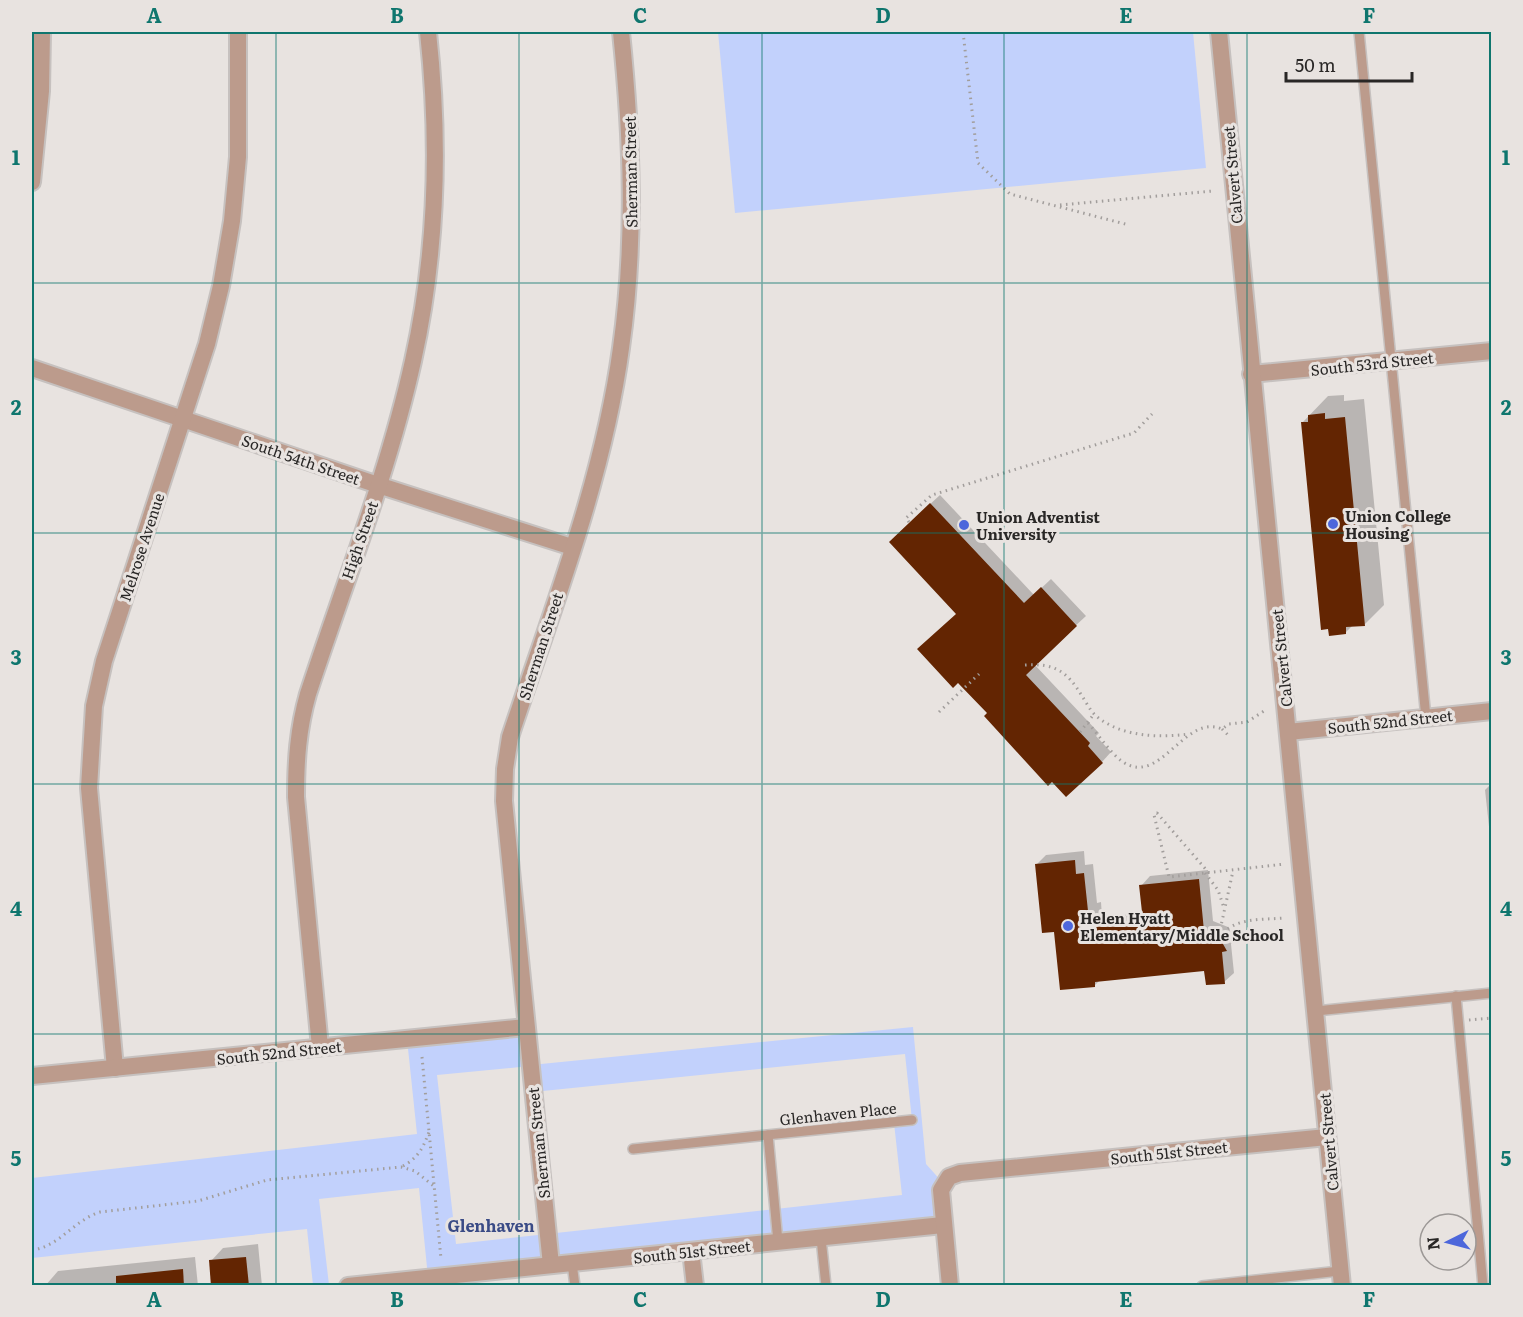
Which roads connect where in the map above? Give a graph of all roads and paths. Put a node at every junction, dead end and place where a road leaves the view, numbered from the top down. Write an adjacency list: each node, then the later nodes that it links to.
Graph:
1 (42, 32): 8 (street)
2 (238, 32): 17 (street, Melrose Avenue)
3 (428, 32): 18 (street, High Street)
4 (621, 32): 20 (street, Sherman Street)
5 (963, 32): 10 (path)
6 (1219, 32): 15 (street, Calvert Street)
7 (1359, 32): 13 (lane)
8 (32, 182)
9 (1213, 191): 10 (path)
10 (1055, 205): 11 (path)
11 (1129, 225)
12 (1491, 351): 13 (street, South 53rd Street)
13 (1392, 361): 15 (street, South 53rd Street); 27 (lane)
14 (32, 368): 17 (street, South 54th Street)
15 (1251, 374): 31 (street, Calvert Street)
16 (1152, 414): 19 (path)
17 (183, 418): 18 (street, South 54th Street); 48 (street, Melrose Avenue)
18 (378, 485): 20 (street, South 54th Street); 46 (street, High Street)
19 (909, 522)
20 (572, 547): 45 (street, Sherman Street)
21 (1025, 665): 26 (path)
22 (979, 674): 25 (path)
23 (1264, 711): 29 (path)
24 (1491, 711): 27 (street, South 52nd Street)
25 (939, 712)
26 (1094, 714): 28 (path); 32 (path)
27 (1426, 718): 31 (street, South 52nd Street)
28 (1088, 723): 30 (path); 32 (path)
29 (1222, 729): 32 (path); 33 (path)
30 (1080, 732)
31 (1288, 732): 34 (street, Calvert Street)
32 (1191, 734)
33 (1230, 737)
34 (1301, 863): 35 (path); 42 (street, Calvert Street)
35 (1233, 870): 37 (path); 38 (path)
36 (1204, 873): 37 (path); 37 (path); 38 (path)
37 (1209, 873)
38 (1224, 911): 39 (path)
39 (1285, 918)
40 (1491, 993): 41 (lane)
41 (1456, 996): 42 (lane); 44 (lane)
42 (1316, 1011): 53 (street, Calvert Street)
43 (1491, 1018): 44 (path)
44 (1458, 1021): 72 (lane)
45 (526, 1027): 46 (street, South 52nd Street); 63 (street, Sherman Street)
46 (320, 1047): 48 (street, South 52nd Street)
47 (422, 1057): 51 (path)
48 (115, 1068): 49 (street, South 52nd Street)
49 (32, 1076)
50 (912, 1120): 52 (lane, Glenhaven Place)
51 (429, 1131): 55 (path); 56 (path)
52 (768, 1136): 54 (lane, Glenhaven Place); 59 (lane, Glenhaven Place)
53 (1327, 1137): 57 (street, South 51st Street); 65 (street, Calvert Street)
54 (633, 1149)
55 (401, 1167): 56 (path); 60 (path)
56 (435, 1187): 64 (path)
57 (943, 1225): 58 (street, South 51st Street); 70 (street)
58 (821, 1238): 59 (street, South 51st Street); 69 (lane)
59 (778, 1242): 61 (street, South 51st Street)
60 (32, 1250)
61 (692, 1251): 62 (street, South 51st Street); 68 (street)
62 (572, 1263): 63 (street, South 51st Street); 67 (lane)
63 (551, 1265): 64 (street, South 51st Street)
64 (441, 1274): 66 (street, South 51st Street)
65 (1341, 1278): 71 (lane)
66 (348, 1286)
67 (574, 1286)
68 (695, 1286)
69 (826, 1286)
70 (950, 1286)
71 (1202, 1286)
72 (1483, 1286)

